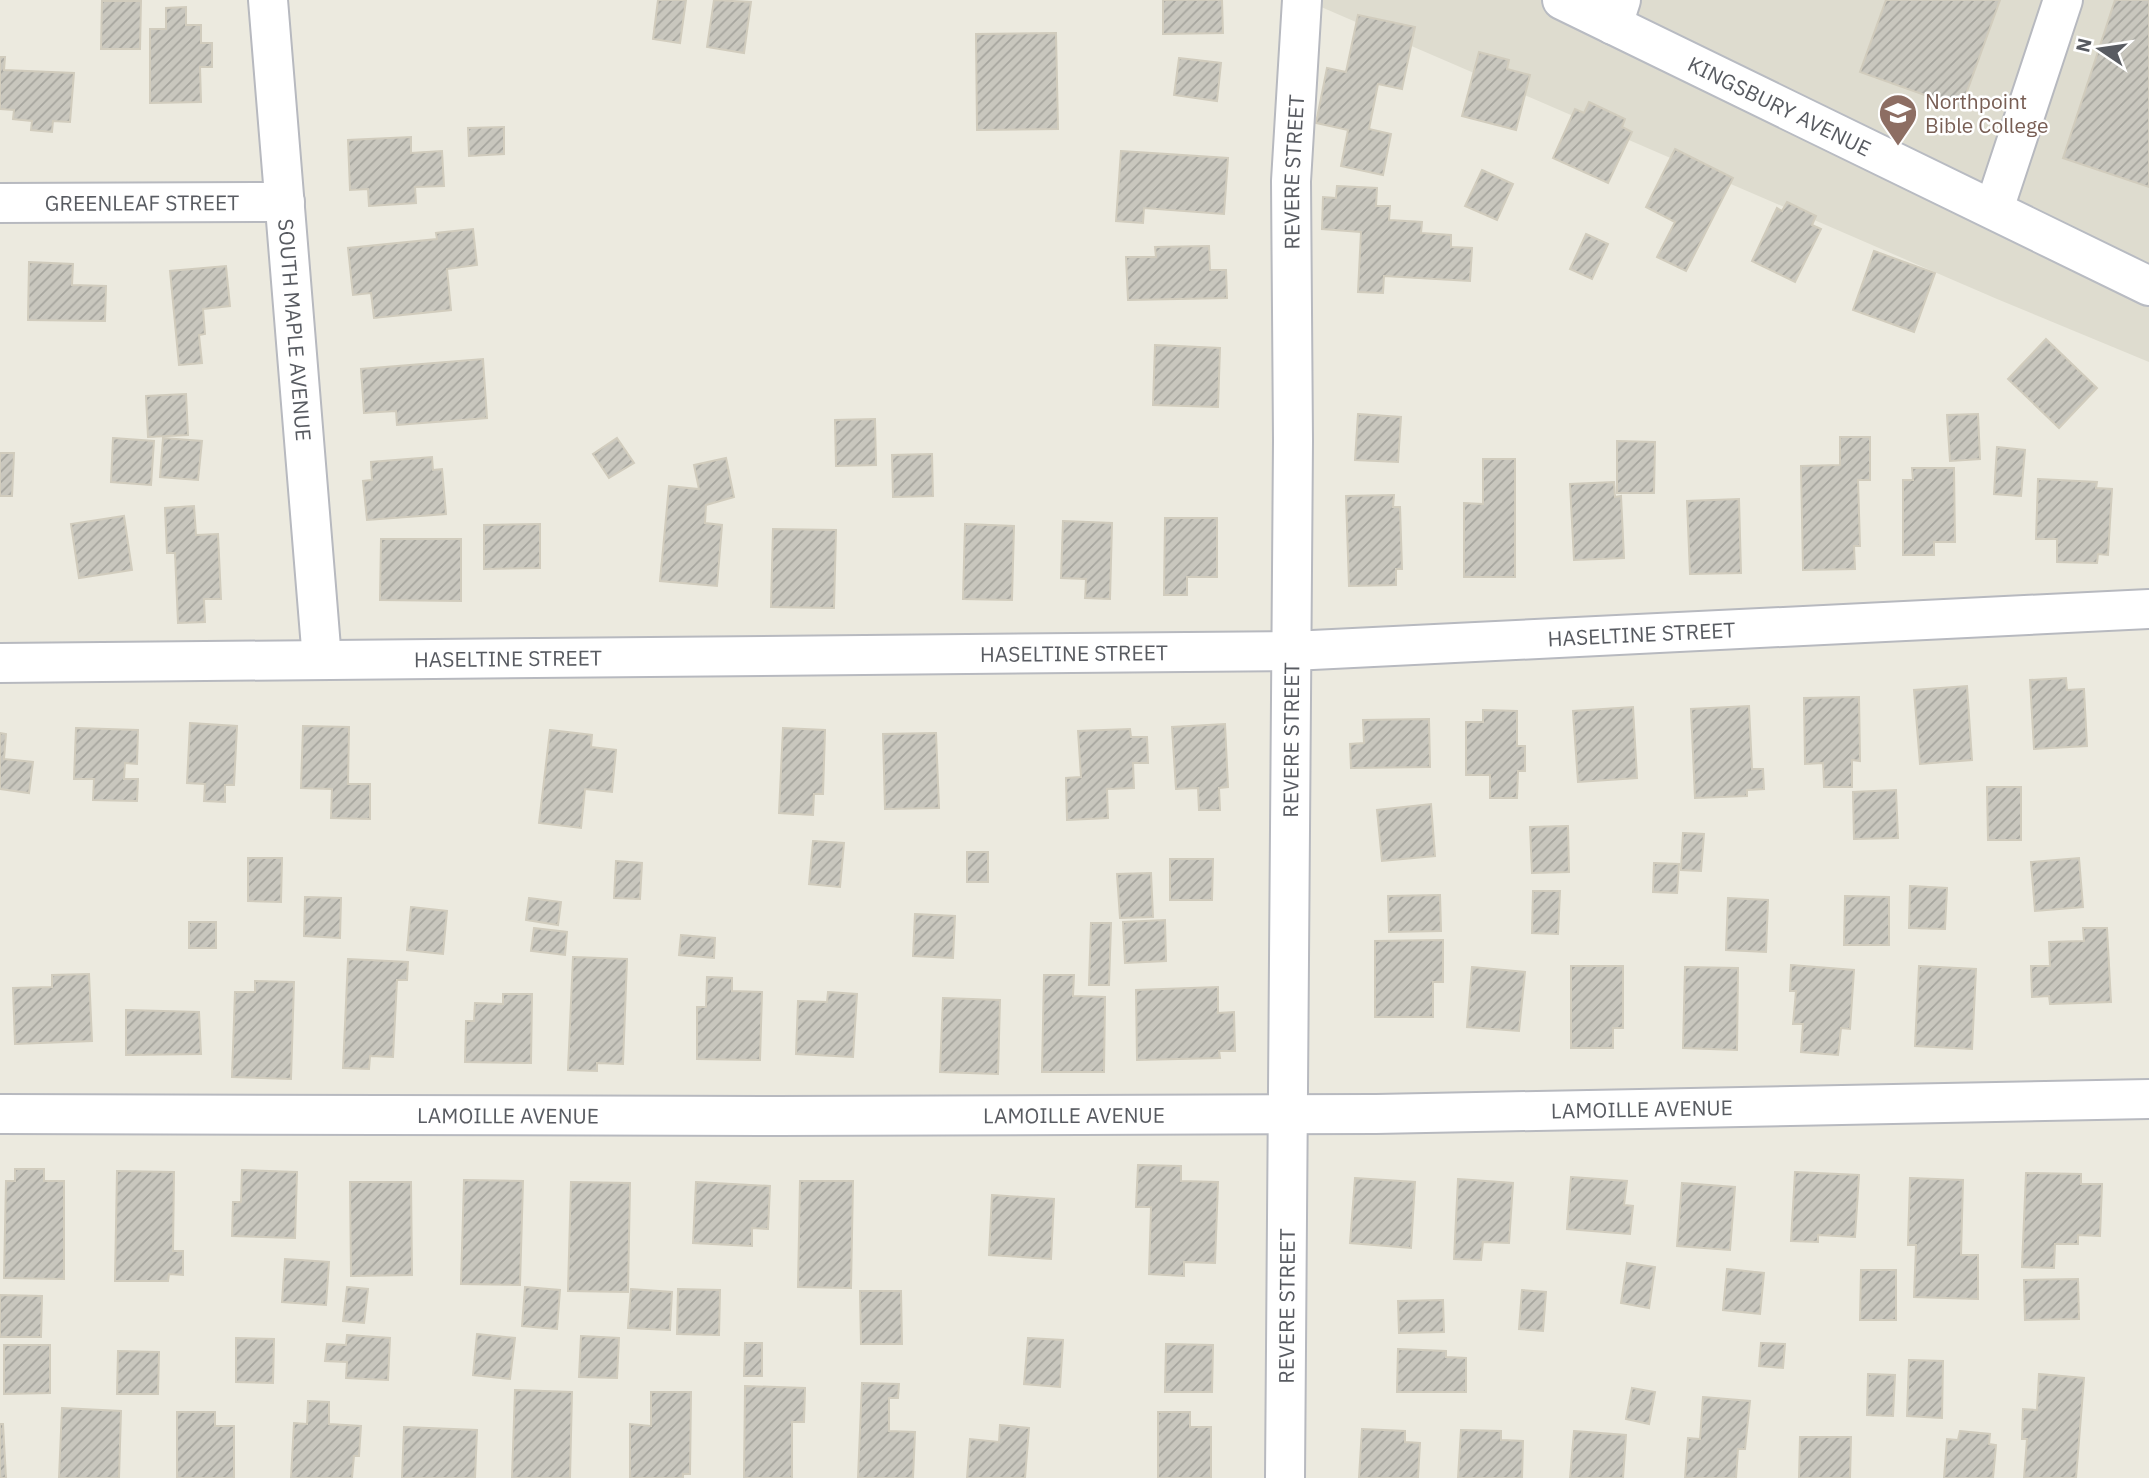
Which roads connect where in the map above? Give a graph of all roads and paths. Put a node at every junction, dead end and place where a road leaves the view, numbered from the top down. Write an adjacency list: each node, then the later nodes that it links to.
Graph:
1 (268, 0): 6 (street, SOUTH MAPLE AVENUE)
2 (1302, 0): 11 (street, REVERE STREET)
3 (1562, 0): 5 (street, KINGSBURY AVENUE)
4 (2063, 0): 8 (street)
5 (1617, 13): 8 (street, KINGSBURY AVENUE)
6 (285, 202): 7 (street, GREENLEAF STREET); 12 (street, SOUTH MAPLE AVENUE)
7 (0, 204)
8 (1994, 209): 9 (street, KINGSBURY AVENUE)
9 (2149, 286)
10 (2149, 609): 11 (street, HASELTINE STREET)
11 (1292, 652): 12 (street, HASELTINE STREET); 16 (street, REVERE STREET)
12 (322, 660): 13 (street, HASELTINE STREET)
13 (0, 663)
14 (2149, 1099): 16 (street, LAMOILLE AVENUE)
15 (0, 1114): 16 (street, LAMOILLE AVENUE)
16 (1289, 1115): 17 (street, REVERE STREET)
17 (1285, 1478)

